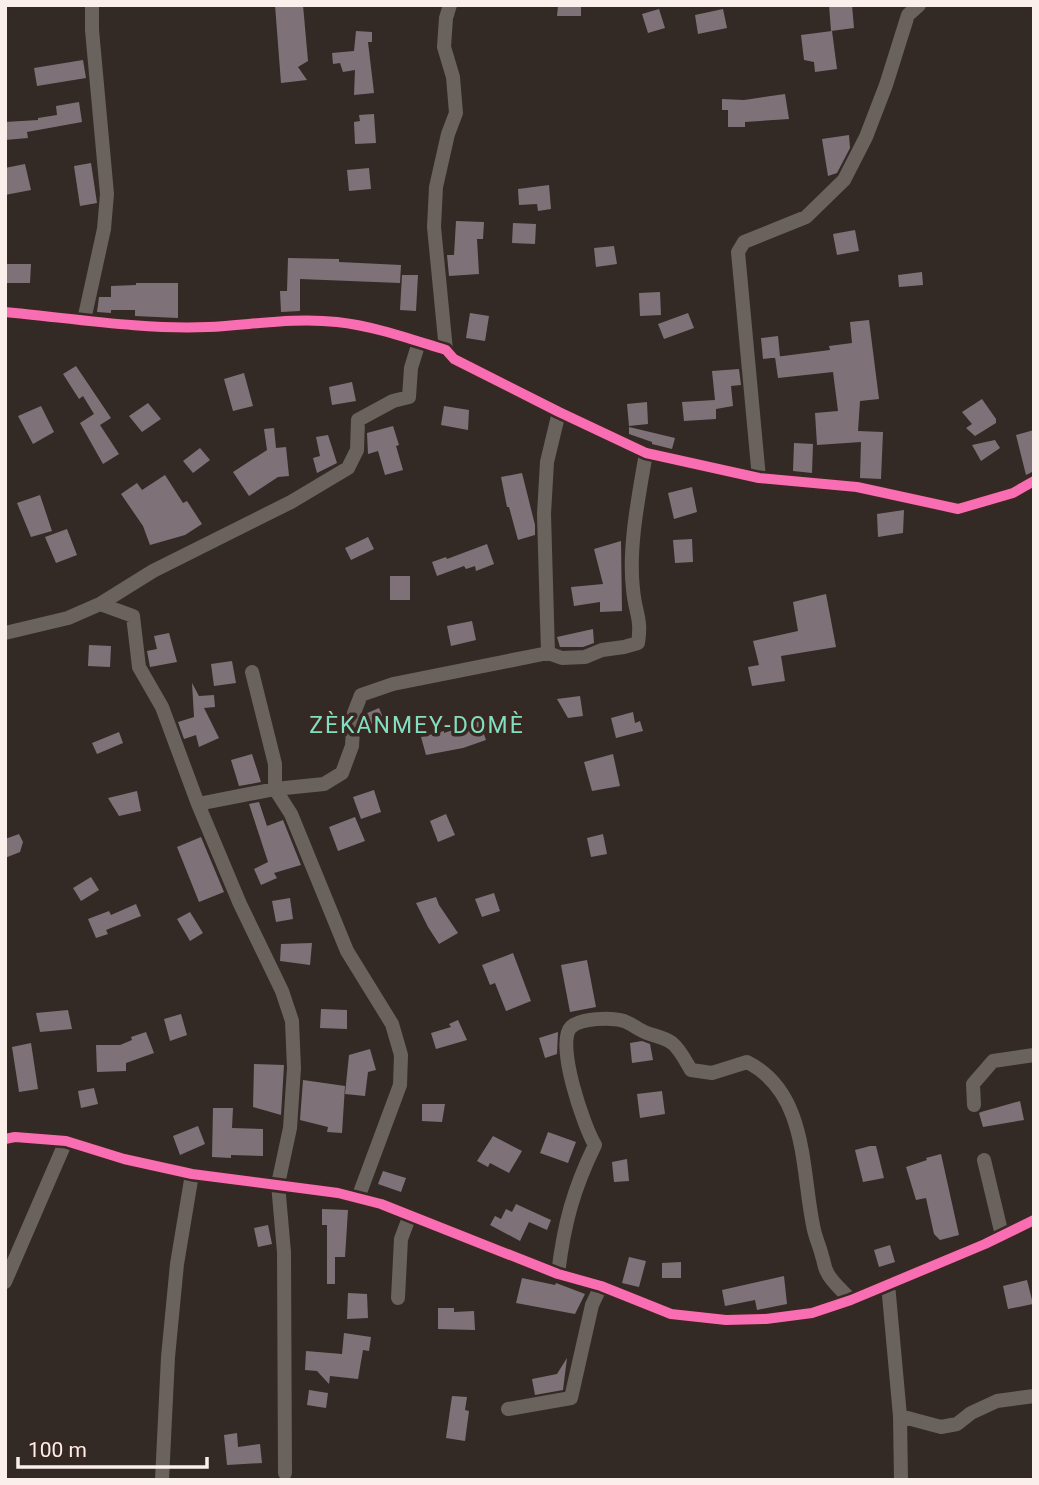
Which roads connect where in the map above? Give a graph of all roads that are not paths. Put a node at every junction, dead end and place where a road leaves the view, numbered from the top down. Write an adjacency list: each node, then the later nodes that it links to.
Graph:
1 (92, 5): 5 (street)
2 (450, 5): 7 (street)
3 (919, 5): 10 (street)
4 (5, 312): 5 (street)
5 (84, 320): 6 (street)
6 (419, 342): 7 (street); 12 (street)
7 (446, 350): 8 (street)
8 (559, 412): 9 (street); 14 (street)
9 (646, 453): 10 (street); 14 (street)
10 (759, 478): 11 (street)
11 (1034, 481)
12 (100, 604): 13 (street); 17 (street)
13 (5, 633)
14 (548, 653): 16 (street)
15 (252, 672): 16 (street)
16 (275, 789): 17 (street); 25 (street)
17 (198, 804): 24 (street)
18 (1034, 1055): 19 (street)
19 (974, 1105)
20 (5, 1139): 21 (street)
21 (66, 1140): 23 (street); 30 (street)
22 (984, 1160): 28 (street)
23 (192, 1174): 24 (street); 39 (street)
24 (278, 1184): 25 (street); 38 (street)
25 (358, 1198): 26 (street)
26 (410, 1215): 29 (street); 33 (street)
27 (1034, 1220): 28 (street)
28 (1002, 1235): 31 (street)
29 (558, 1274): 32 (street); 34 (street)
30 (5, 1282)
31 (888, 1284): 34 (street); 37 (street)
32 (601, 1286): 34 (street); 36 (street)
33 (398, 1298)
34 (851, 1300)
35 (1034, 1396): 37 (street)
36 (508, 1409)
37 (900, 1416): 40 (street)
38 (285, 1473)
39 (162, 1480)
40 (901, 1480)

